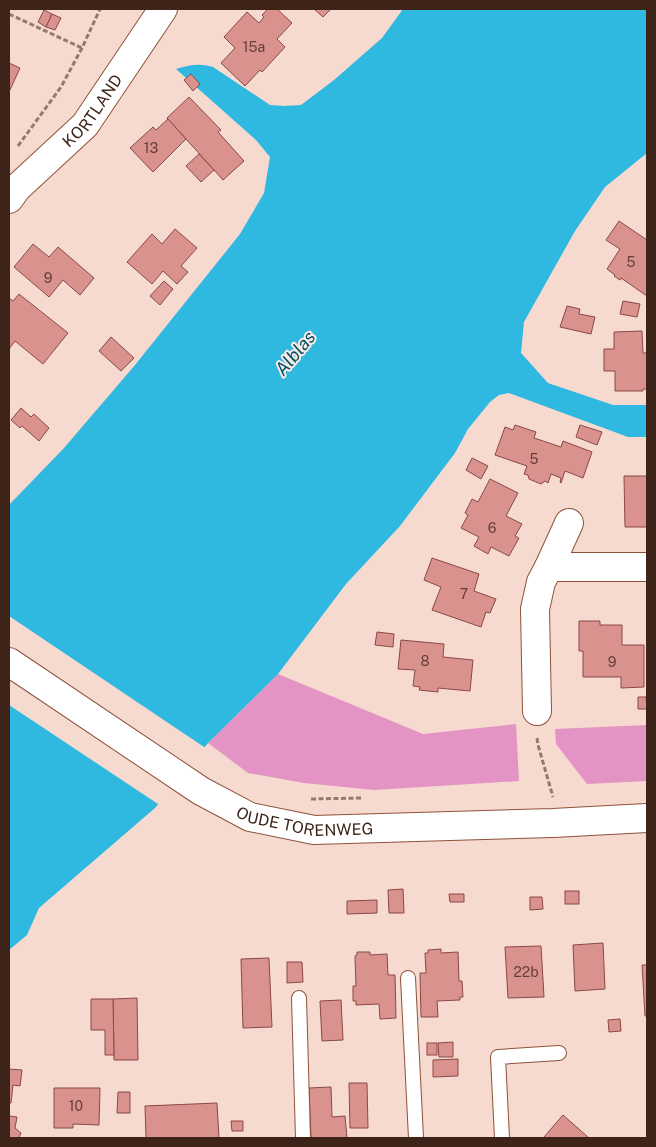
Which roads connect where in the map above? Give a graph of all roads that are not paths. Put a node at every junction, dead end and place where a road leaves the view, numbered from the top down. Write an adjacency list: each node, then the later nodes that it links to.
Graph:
1 (163, 9): 2 (street, KORTLAND)
2 (14, 185)
3 (569, 522): 4 (street)
4 (549, 567): 5 (street); 7 (street)
5 (647, 567)
6 (9, 662): 8 (street, OUDE TORENWEG)
7 (537, 711)
8 (647, 818)
9 (408, 978): 13 (lane)
10 (299, 998): 12 (lane)
11 (559, 1053): 14 (lane)
12 (303, 1138)
13 (416, 1138)
14 (502, 1138)

